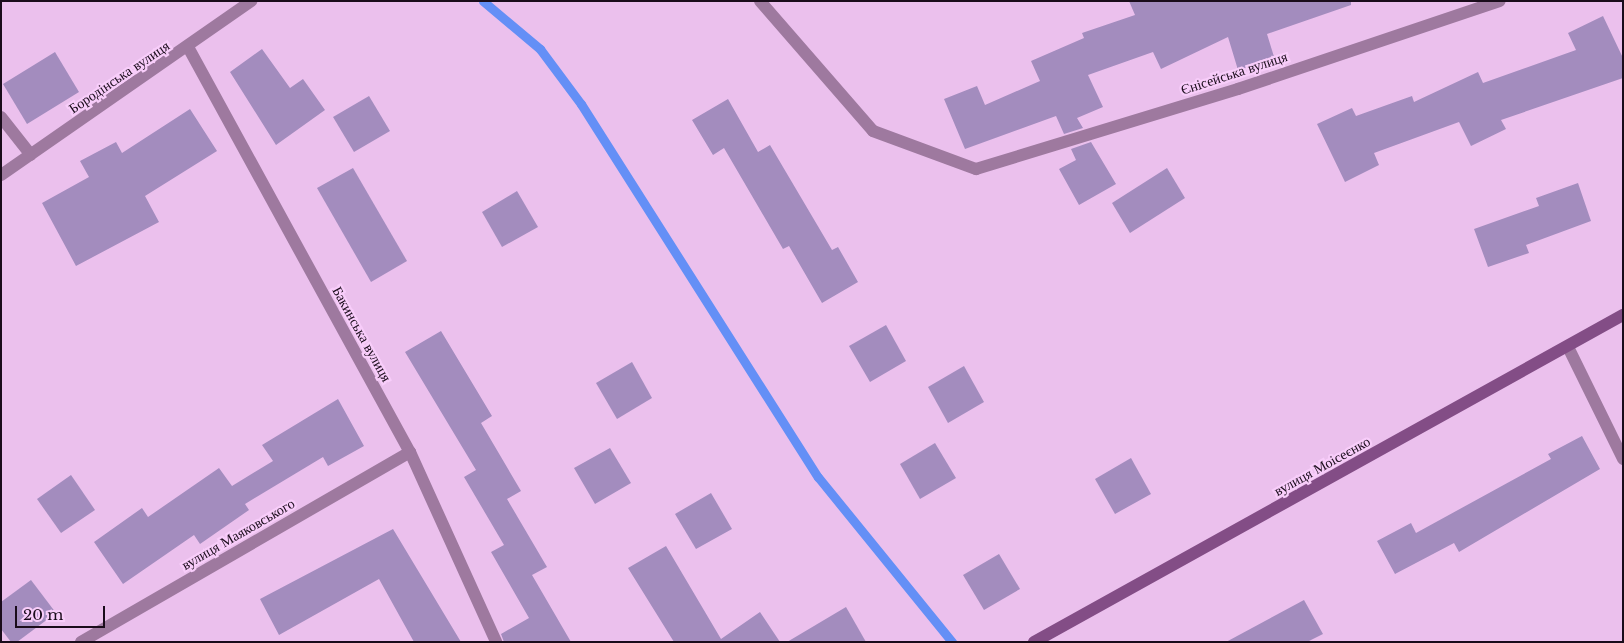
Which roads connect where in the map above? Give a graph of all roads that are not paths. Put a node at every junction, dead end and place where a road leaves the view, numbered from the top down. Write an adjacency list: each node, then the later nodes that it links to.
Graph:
1 (251, 1): 4 (street, Бородінська вулиця)
2 (760, 1): 3 (street, Єнісейська вулиця)
3 (1500, 1)
4 (188, 47): 6 (street, Бородінська вулиця); 10 (street, Бакинська вулиця)
5 (1, 116): 6 (street)
6 (31, 155): 7 (street, Бородінська вулиця)
7 (1, 175)
8 (1623, 315): 9 (street, вулиця Моісеєнко)
9 (1568, 347): 11 (street); 14 (street, вулиця Моісеєнко)
10 (410, 452): 12 (street, вулиця Маяковського); 13 (street, Бакинська вулиця)
11 (1623, 459)
12 (81, 642)
13 (496, 642)
14 (1034, 642)

